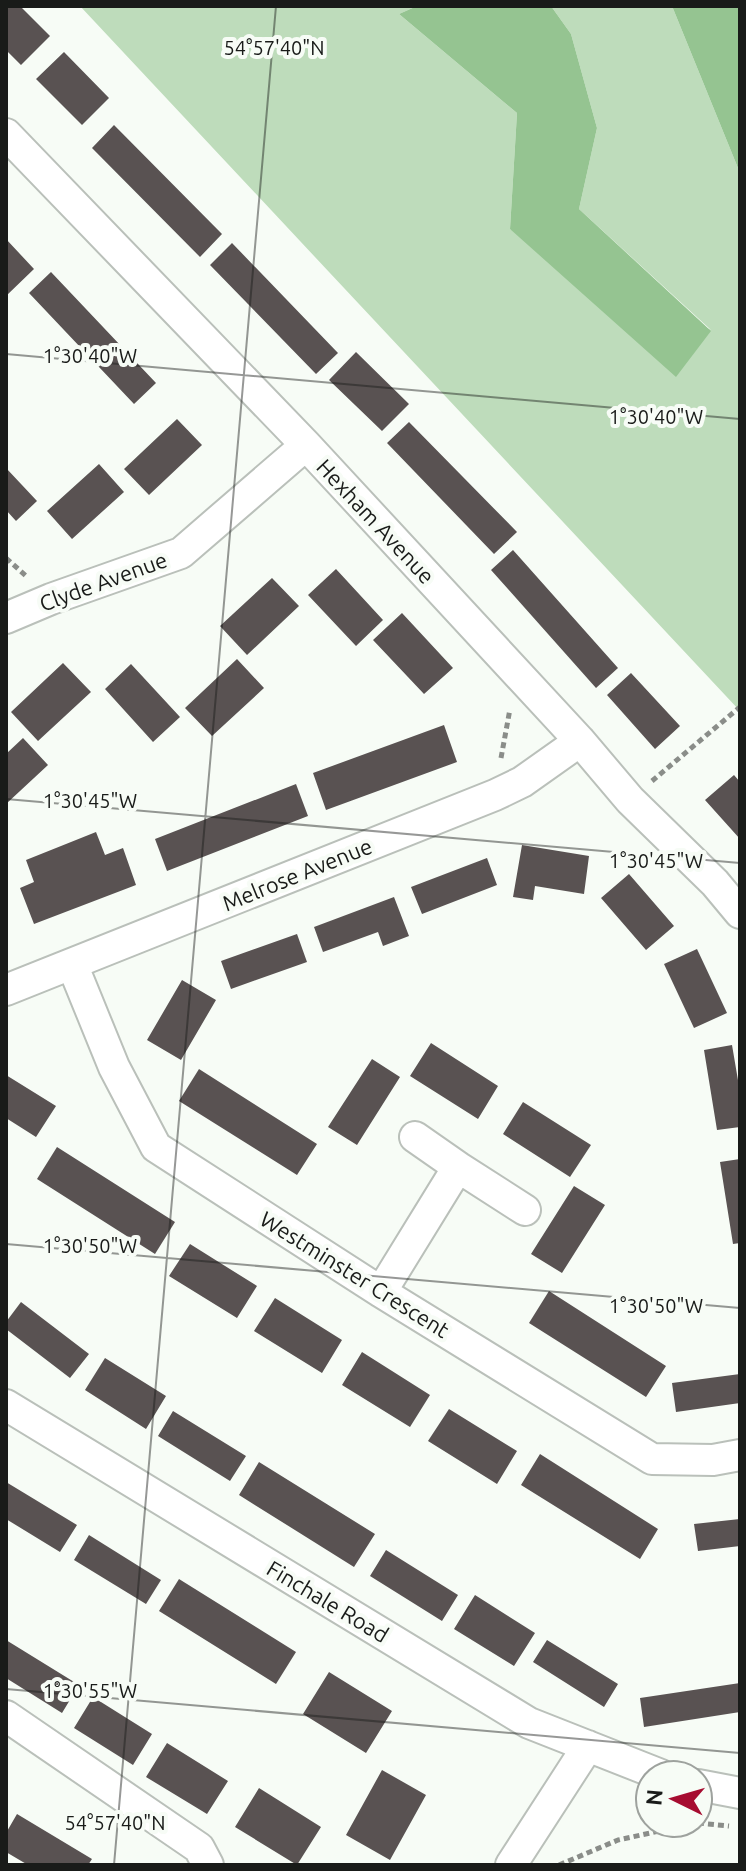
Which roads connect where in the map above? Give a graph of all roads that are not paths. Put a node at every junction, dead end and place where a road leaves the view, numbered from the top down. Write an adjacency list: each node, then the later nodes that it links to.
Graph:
1 (6, 134): 2 (street, Hexham Avenue)
2 (306, 445): 3 (street, Clyde Avenue); 4 (street, Hexham Avenue)
3 (6, 618)
4 (580, 741): 5 (street, Hexham Avenue); 6 (street, Melrose Avenue)
5 (740, 913)
6 (72, 964): 7 (street, Melrose Avenue); 11 (street, Westminster Crescent)
7 (6, 990)
8 (415, 1137): 9 (street)
9 (458, 1167): 10 (street); 11 (street)
10 (525, 1210)
11 (381, 1292): 13 (street, Westminster Crescent)
12 (6, 1405): 15 (street, Finchale Road)
13 (740, 1455)
14 (6, 1716): 19 (street)
15 (588, 1746): 16 (street, Finchale Road); 20 (street)
16 (634, 1764)
17 (714, 1790): 18 (street)
18 (739, 1797)
19 (208, 1865)
20 (511, 1865)

